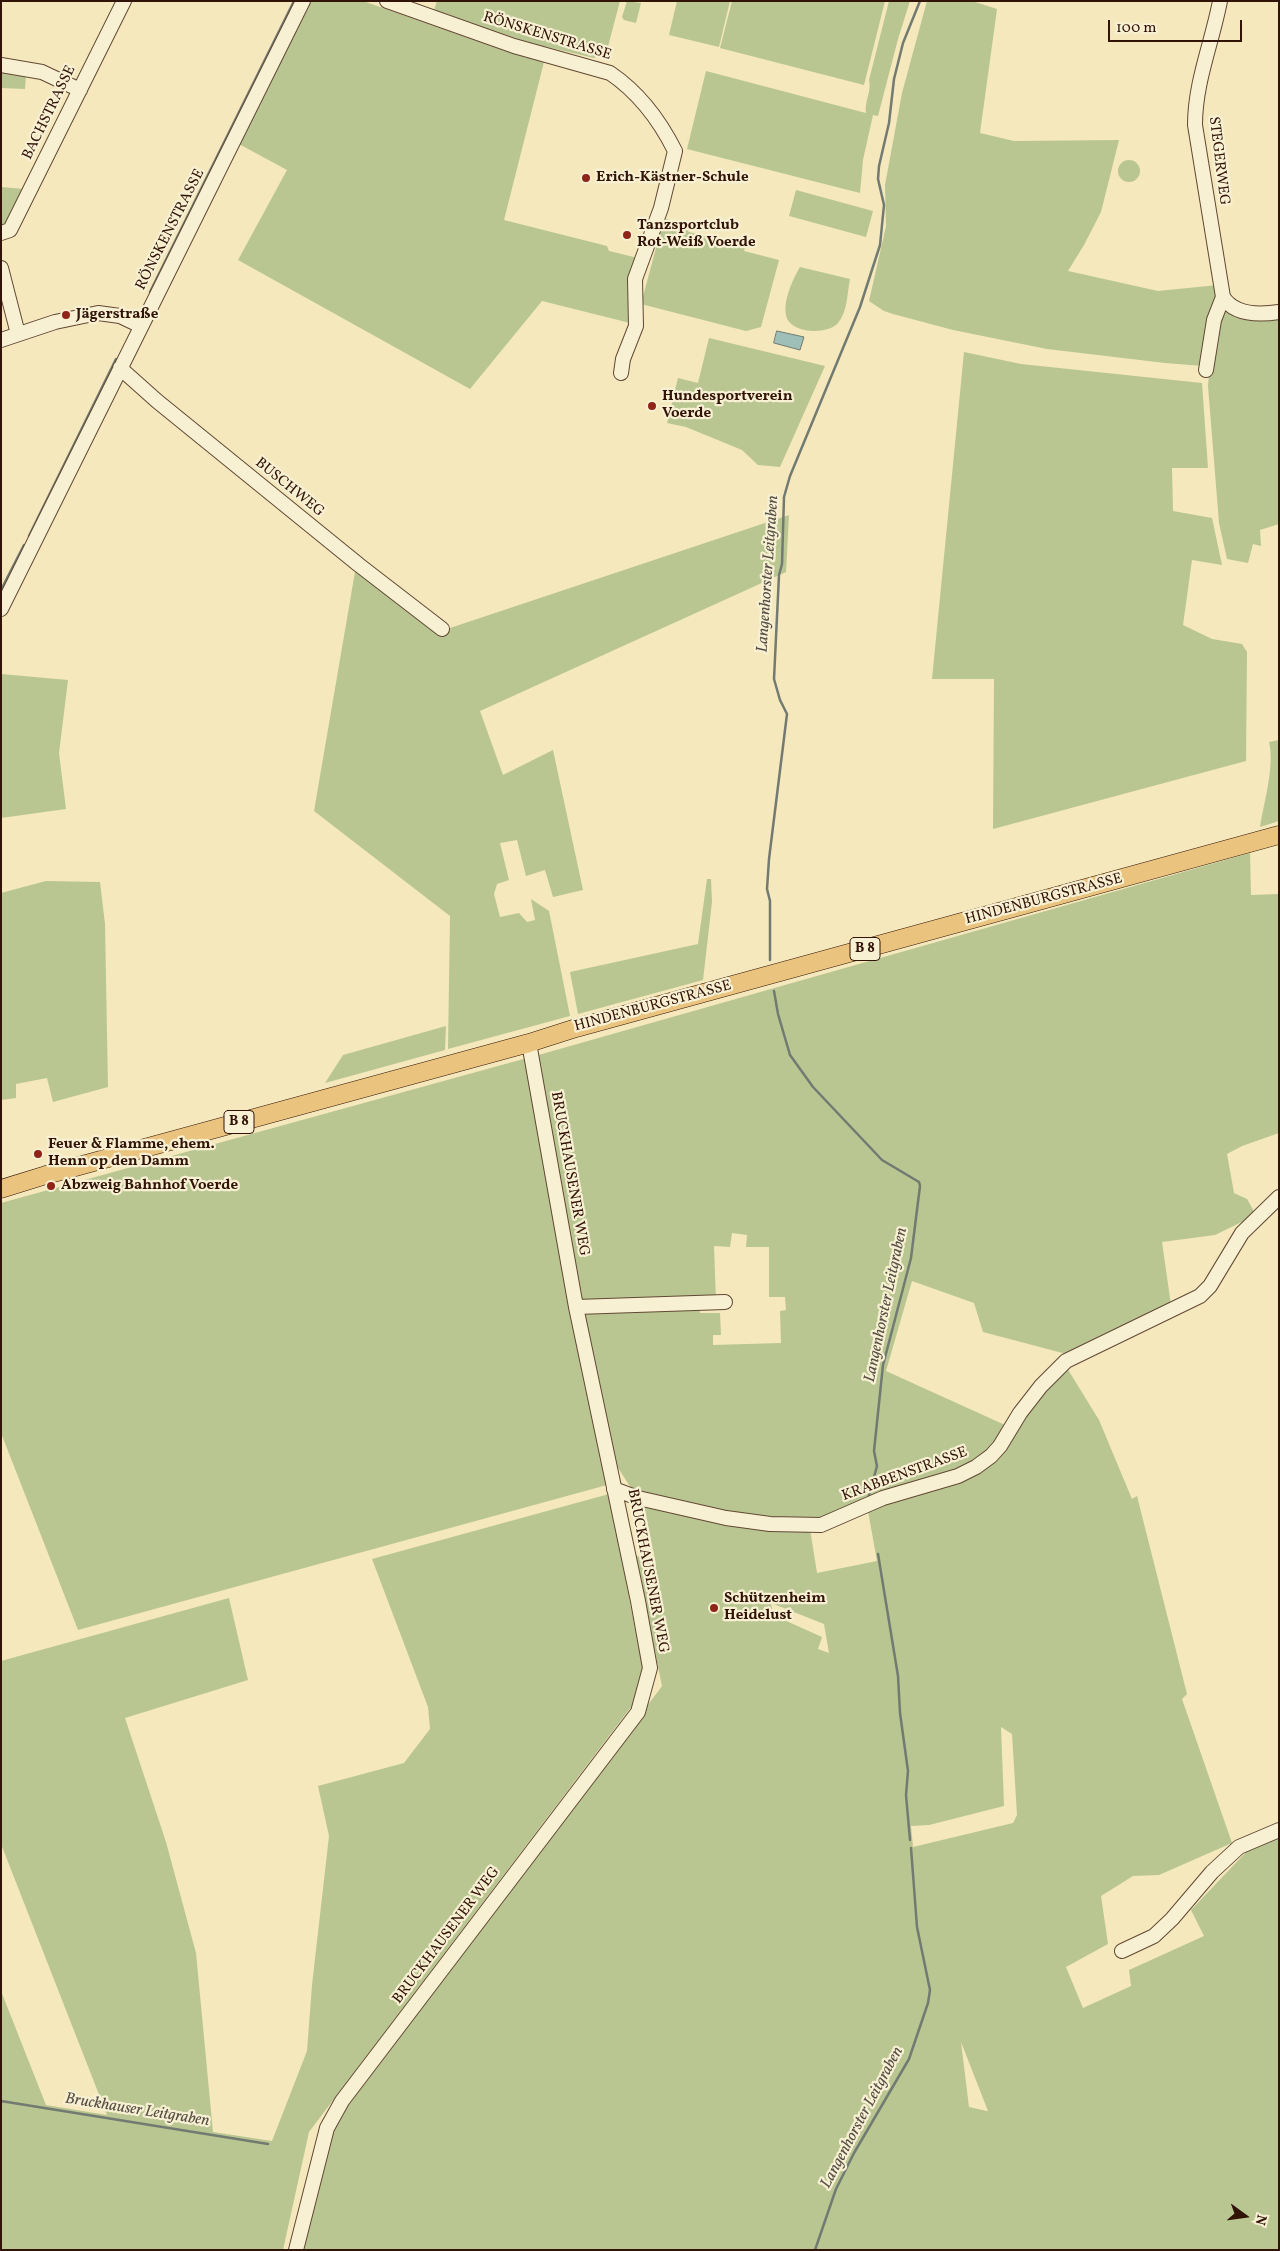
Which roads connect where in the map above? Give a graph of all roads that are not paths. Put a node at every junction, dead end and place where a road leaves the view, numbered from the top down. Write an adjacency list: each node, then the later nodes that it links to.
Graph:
1 (124, 1): 6 (street, BACHSTRASSE)
2 (304, 1): 11 (street, RÖNSKENSTRASSE)
3 (387, 1): 16 (street, RÖNSKENSTRASSE)
4 (1220, 1): 9 (street, STEGERWEG)
5 (1, 65): 6 (street)
6 (80, 90): 7 (street, BACHSTRASSE)
7 (1, 232)
8 (1, 268): 12 (street)
9 (1223, 297): 10 (street); 15 (street)
10 (1279, 312)
11 (141, 326): 12 (street); 14 (street, RÖNSKENSTRASSE)
12 (18, 334): 13 (street)
13 (1, 340)
14 (120, 368): 17 (street, RÖNSKENSTRASSE); 18 (street, BUSCHWEG)
15 (1206, 370)
16 (621, 373)
17 (1, 609)
18 (442, 628)
19 (1279, 835): 20 (main road, HINDENBURGSTRASSE / B 8)
20 (529, 1043): 21 (main road, HINDENBURGSTRASSE / B 8); 26 (street, BRUCKHAUSENER WEG)
21 (28, 1180): 22 (main road, HINDENBURGSTRASSE / B 8); 23 (main road, HINDENBURGSTRASSE / B 8)
22 (1, 1184)
23 (1, 1189)
24 (1279, 1197): 27 (street, KRABBENSTRASSE)
25 (725, 1302): 26 (street)
26 (576, 1307): 27 (street, BRUCKHAUSENER WEG)
27 (614, 1489): 30 (street, BRUCKHAUSENER WEG)
28 (1279, 1830): 29 (street)
29 (1122, 1951)
30 (296, 2250)

